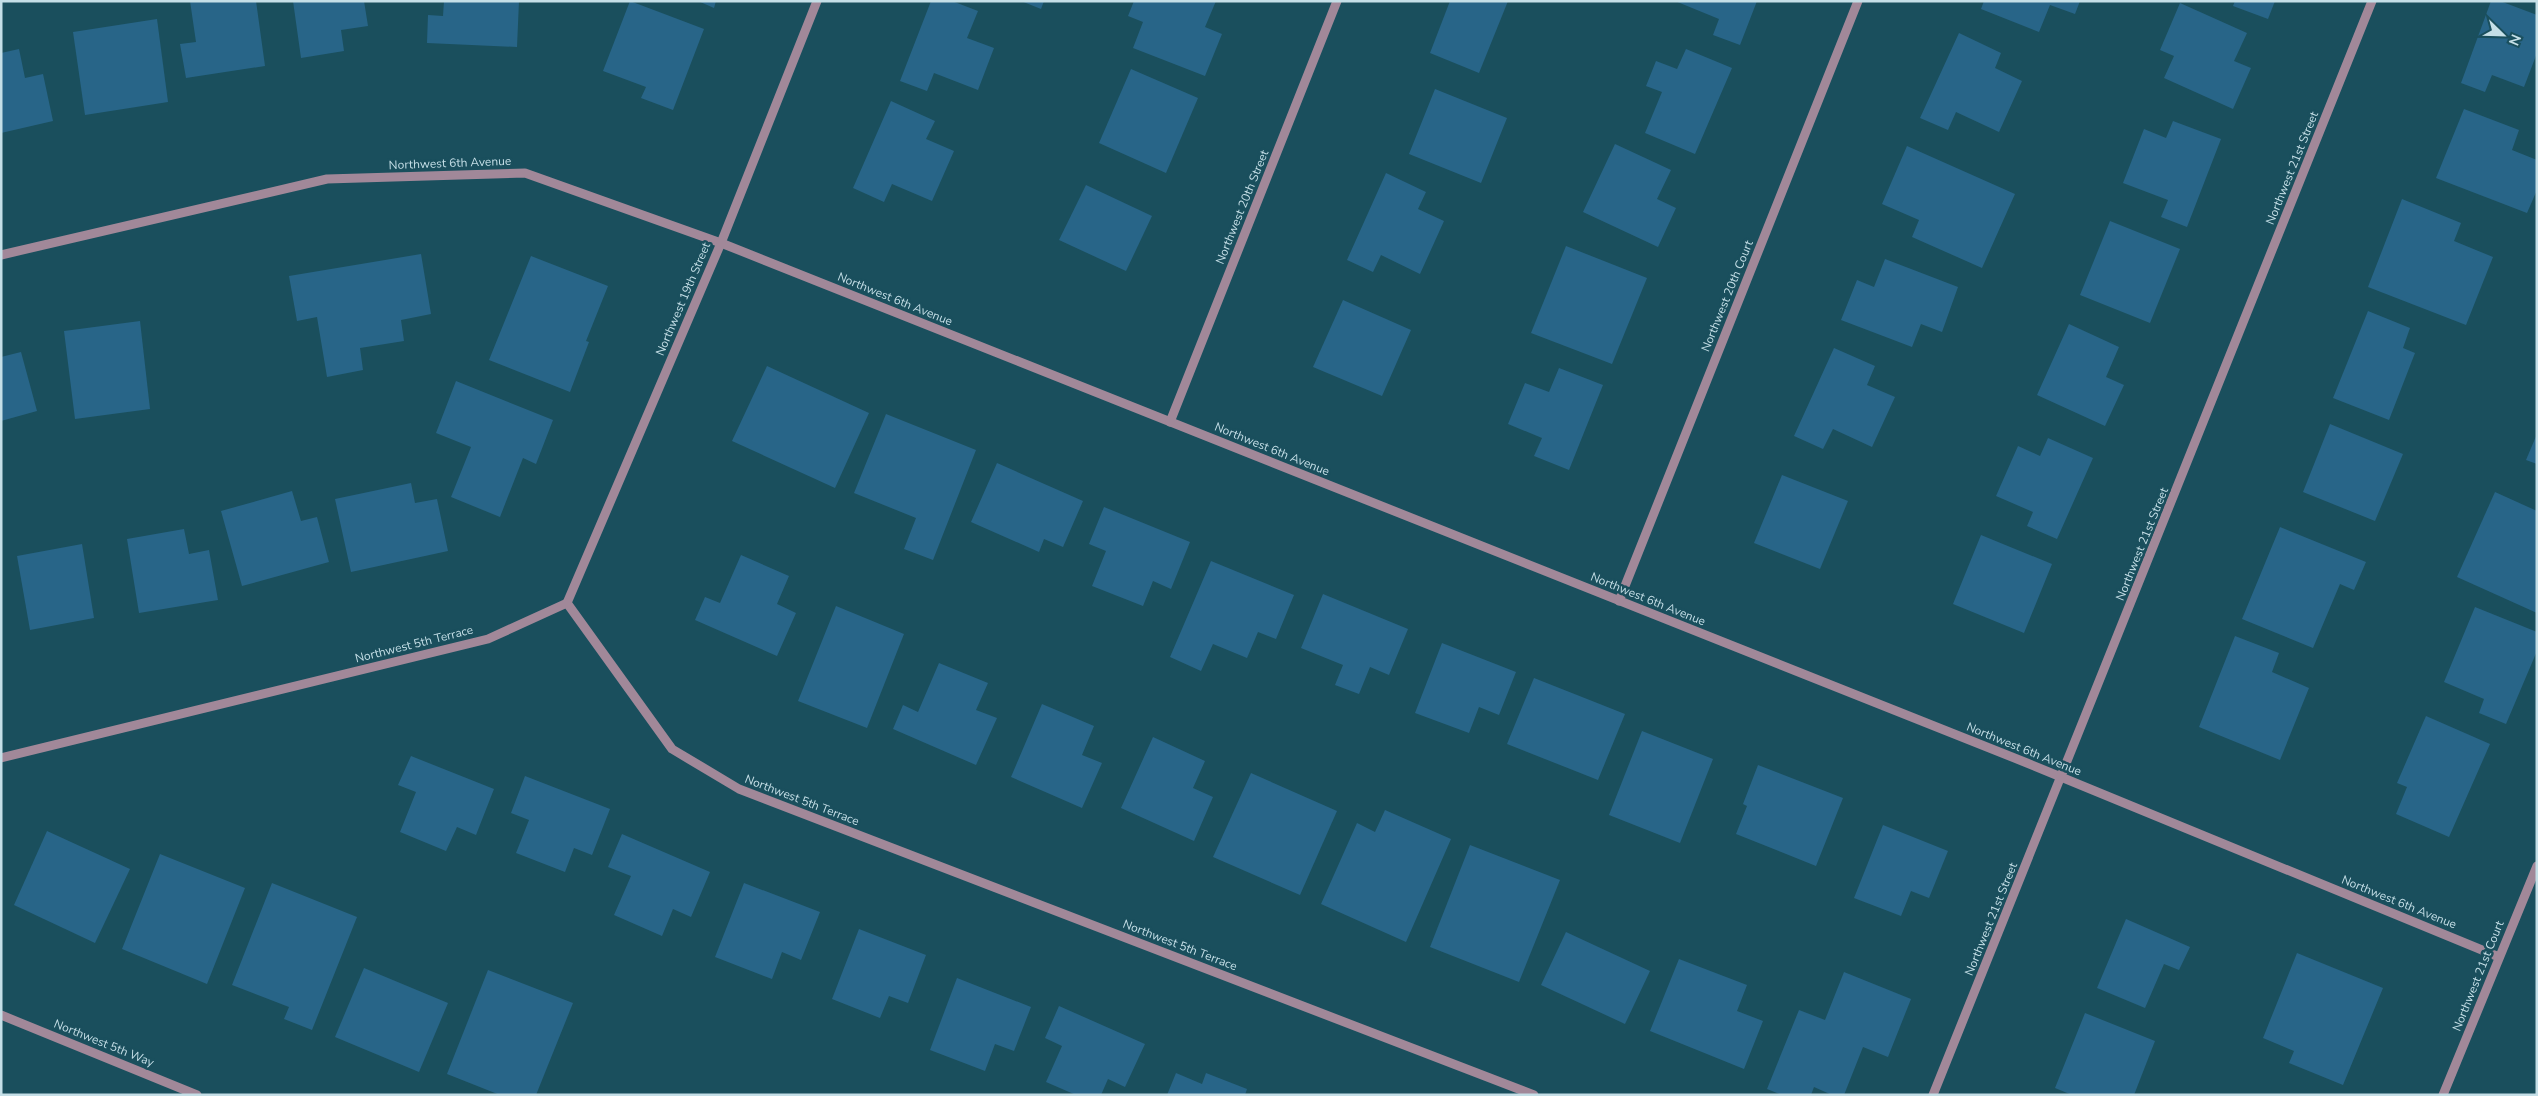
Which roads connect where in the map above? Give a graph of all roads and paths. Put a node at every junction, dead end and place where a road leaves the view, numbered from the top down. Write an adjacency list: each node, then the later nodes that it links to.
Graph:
1 (817, 1): 5 (street, Northwest 19th Street)
2 (1337, 1): 7 (street, Northwest 20th Street)
3 (1858, 1): 8 (street, Northwest 20th Court)
4 (2372, 1): 11 (street, Northwest 21st Street)
5 (721, 243): 6 (street, Northwest 6th Avenue); 7 (street, Northwest 6th Avenue); 9 (street, Northwest 19th Street)
6 (1, 255)
7 (1170, 422): 8 (street, Northwest 6th Avenue)
8 (1619, 600): 11 (street, Northwest 6th Avenue)
9 (567, 603): 10 (street, Northwest 5th Terrace); 16 (street, Northwest 5th Terrace)
10 (1, 758)
11 (2062, 778): 13 (street, Northwest 6th Avenue); 17 (street, Northwest 21st Street)
12 (2537, 866): 13 (street, Northwest 21st Court)
13 (2499, 957): 18 (street, Northwest 21st Court)
14 (1, 1015): 15 (street, Northwest 5th Way)
15 (197, 1095)
16 (1534, 1095)
17 (1934, 1095)
18 (2443, 1095)

